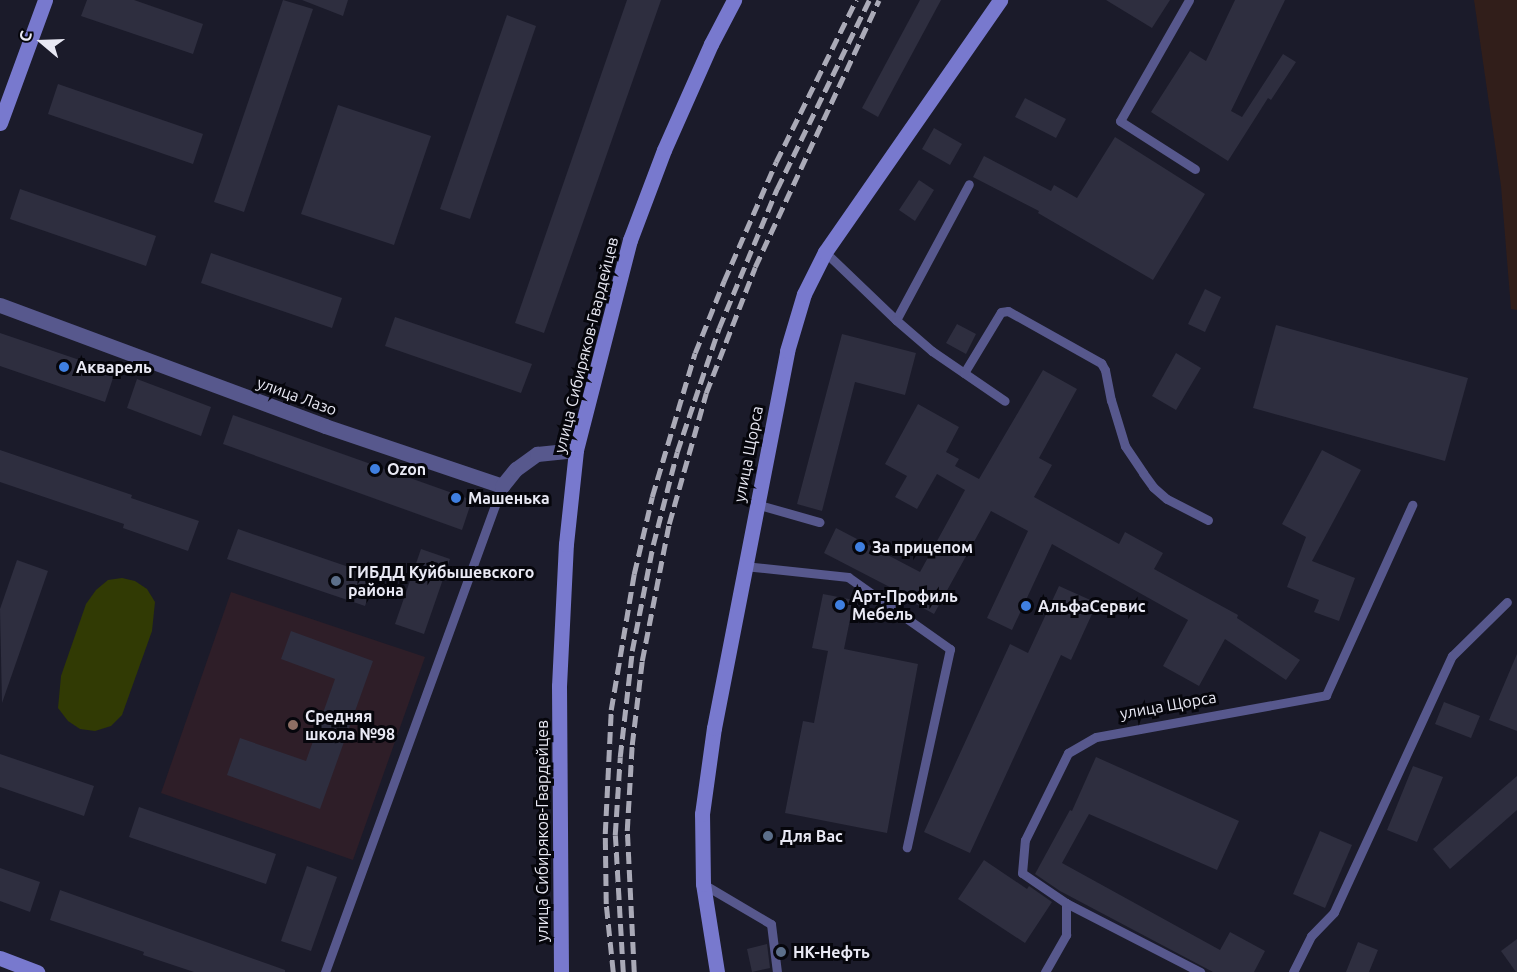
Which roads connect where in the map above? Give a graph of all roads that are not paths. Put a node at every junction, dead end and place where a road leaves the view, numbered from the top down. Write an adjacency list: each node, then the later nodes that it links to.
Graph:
1 (45, 0): 5 (street)
2 (734, 0): 13 (street, улица Сибиряков-Гвардейцев)
3 (1000, 0): 8 (street, улица Щорса)
4 (1189, 0): 6 (lane)
5 (0, 123)
6 (1195, 169)
7 (969, 184): 10 (lane)
8 (825, 252): 10 (lane); 15 (street, улица Щорса)
9 (0, 305): 14 (street, улица Лазо)
10 (896, 320): 11 (lane)
11 (964, 373): 12 (lane); 17 (lane)
12 (1005, 401)
13 (576, 450): 14 (street); 27 (street, улица Сибиряков-Гвардейцев)
14 (502, 486): 26 (lane)
15 (756, 504): 18 (lane); 19 (street, улица Щорса)
16 (1412, 505): 23 (lane, улица Щорса)
17 (1208, 520)
18 (819, 522)
19 (744, 566): 21 (lane); 22 (street, улица Щорса)
20 (1507, 602): 32 (lane)
21 (907, 847)
22 (703, 884): 28 (street, улица Щорса); 29 (lane)
23 (1066, 903): 30 (lane); 31 (lane)
24 (0, 958): 25 (street)
25 (37, 972)
26 (325, 972)
27 (561, 972)
28 (717, 972)
29 (777, 972)
30 (1045, 972)
31 (1200, 972)
32 (1293, 972)

